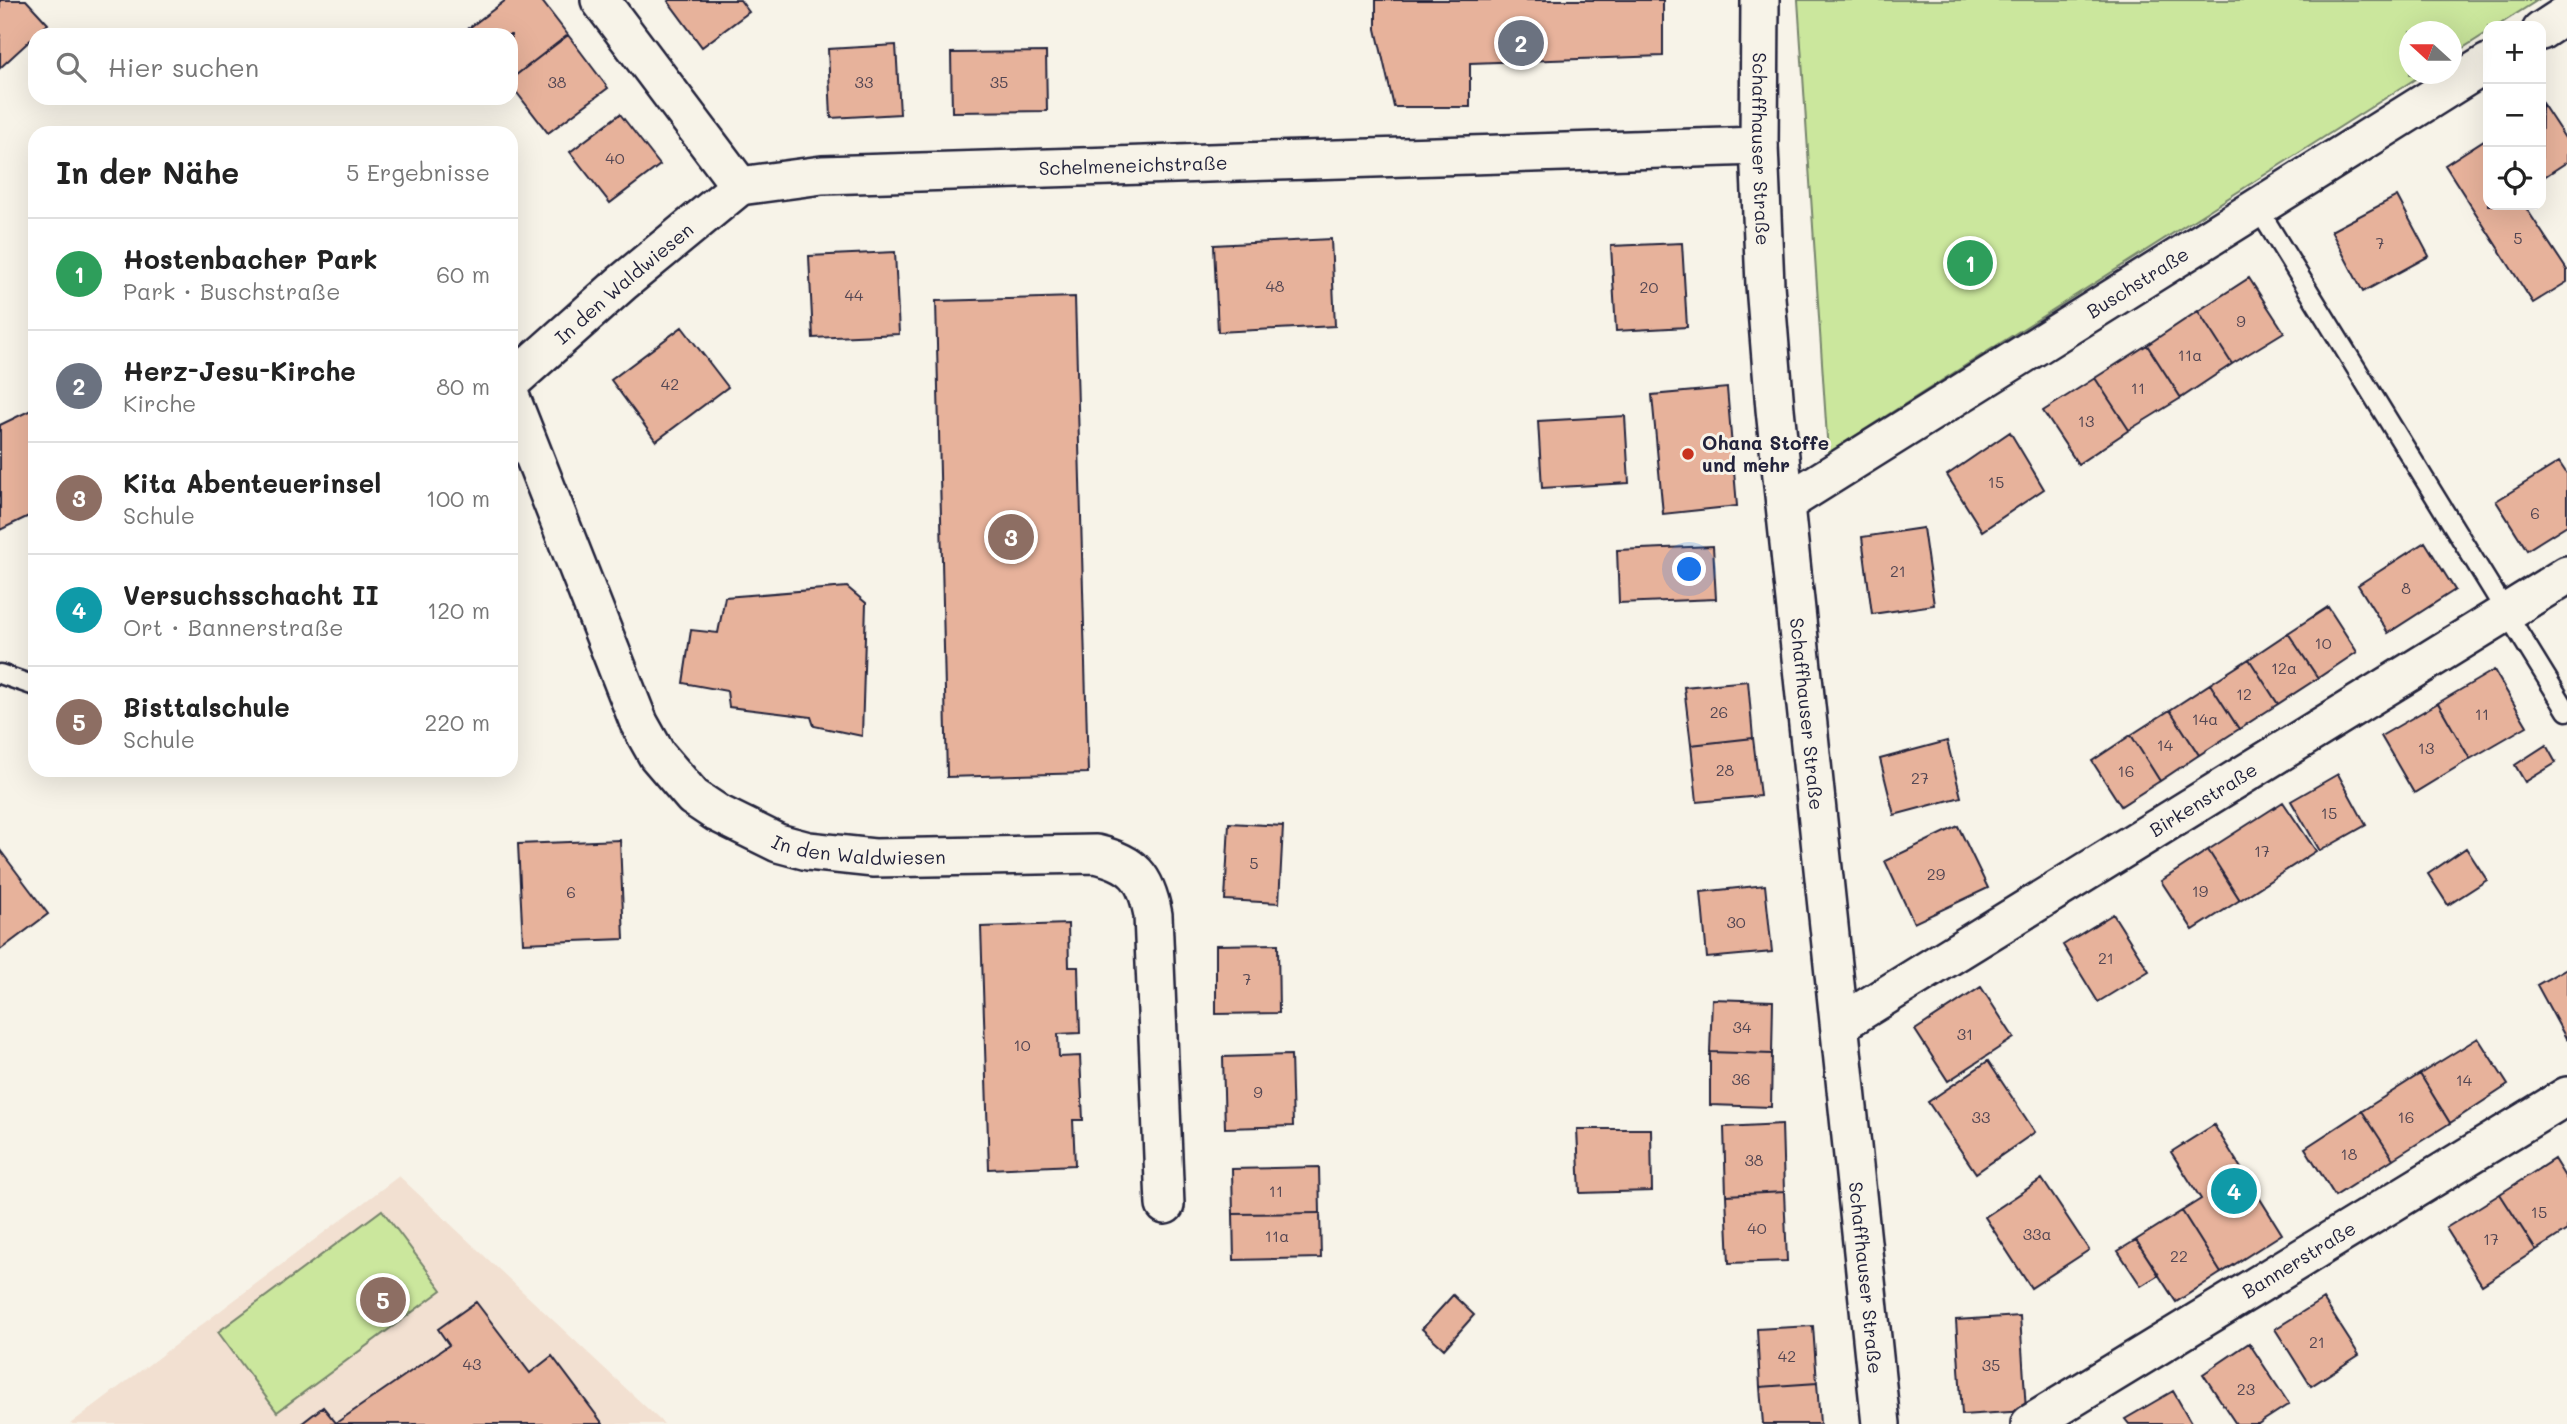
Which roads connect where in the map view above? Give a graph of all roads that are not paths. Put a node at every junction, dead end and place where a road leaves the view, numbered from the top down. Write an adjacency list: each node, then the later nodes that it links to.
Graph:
1 (600, 0): 7 (street)
2 (1760, 0): 6 (street, Schaffhauser Straße)
3 (2567, 14): 4 (street)
4 (2546, 28)
5 (2483, 66): 8 (street, Buschstraße)
6 (1759, 146): 7 (street, Schelmeneichstraße); 11 (street, Schaffhauser Straße)
7 (740, 186): 9 (street, In den Waldwiesen)
8 (2257, 207): 11 (street, Buschstraße); 13 (lane)
9 (518, 376)
10 (518, 416): 19 (street, In den Waldwiesen)
11 (1786, 503): 17 (street, Schaffhauser Straße)
12 (2567, 575): 13 (street, Birkenstraße)
13 (2506, 613): 16 (lane); 17 (street, Birkenstraße)
14 (0, 674): 15 (lane)
15 (28, 684)
16 (2567, 711)
17 (1840, 1024): 20 (street, Schaffhauser Straße)
18 (2567, 1096): 21 (street, Bannerstraße)
19 (1165, 1205)
20 (1881, 1424)
21 (2030, 1424)

